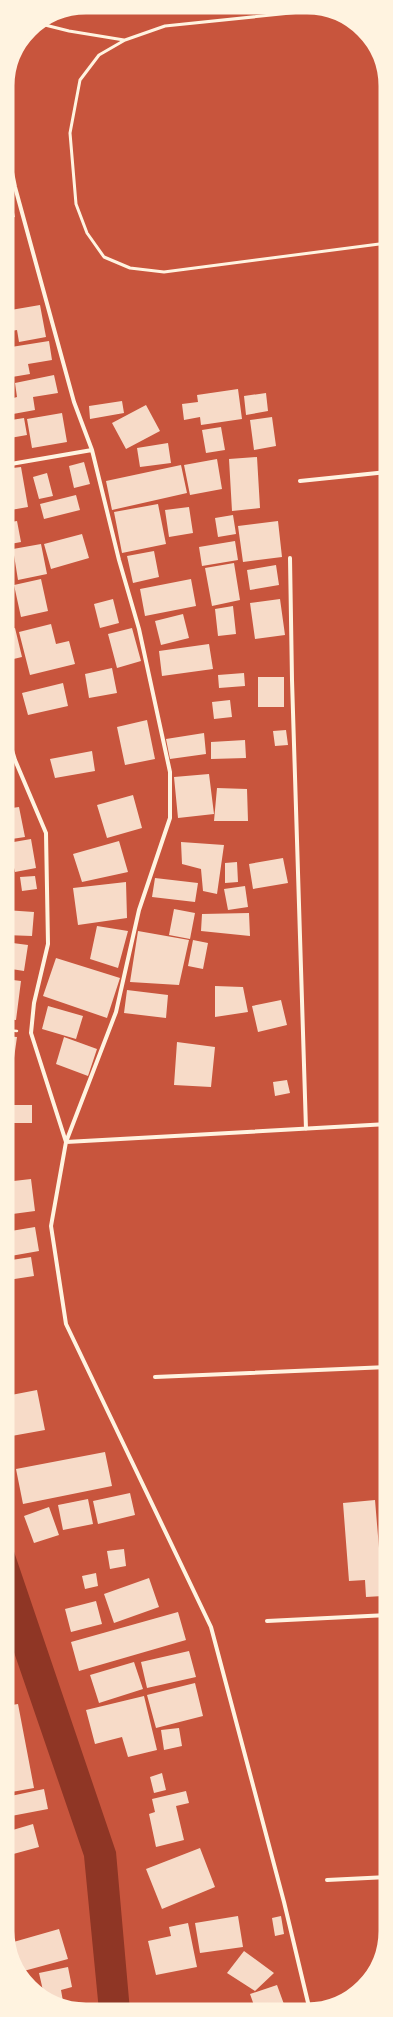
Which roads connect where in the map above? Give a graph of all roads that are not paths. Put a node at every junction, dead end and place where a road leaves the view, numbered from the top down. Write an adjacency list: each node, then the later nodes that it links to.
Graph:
1 (301, 12): 3 (lane)
2 (44, 25): 3 (lane)
3 (125, 40): 5 (lane)
4 (12, 172): 6 (street)
5 (381, 244)
6 (92, 450): 7 (street); 14 (street)
7 (12, 464)
8 (381, 473): 9 (street)
9 (300, 481)
10 (290, 558): 13 (street)
11 (12, 753): 14 (street)
12 (381, 1124): 13 (street)
13 (306, 1129): 14 (street)
14 (66, 1142): 21 (street)
15 (381, 1367): 16 (street)
16 (155, 1377)
17 (381, 1616): 18 (street)
18 (267, 1622)
19 (381, 1877): 20 (street)
20 (327, 1880)
21 (309, 2005)

